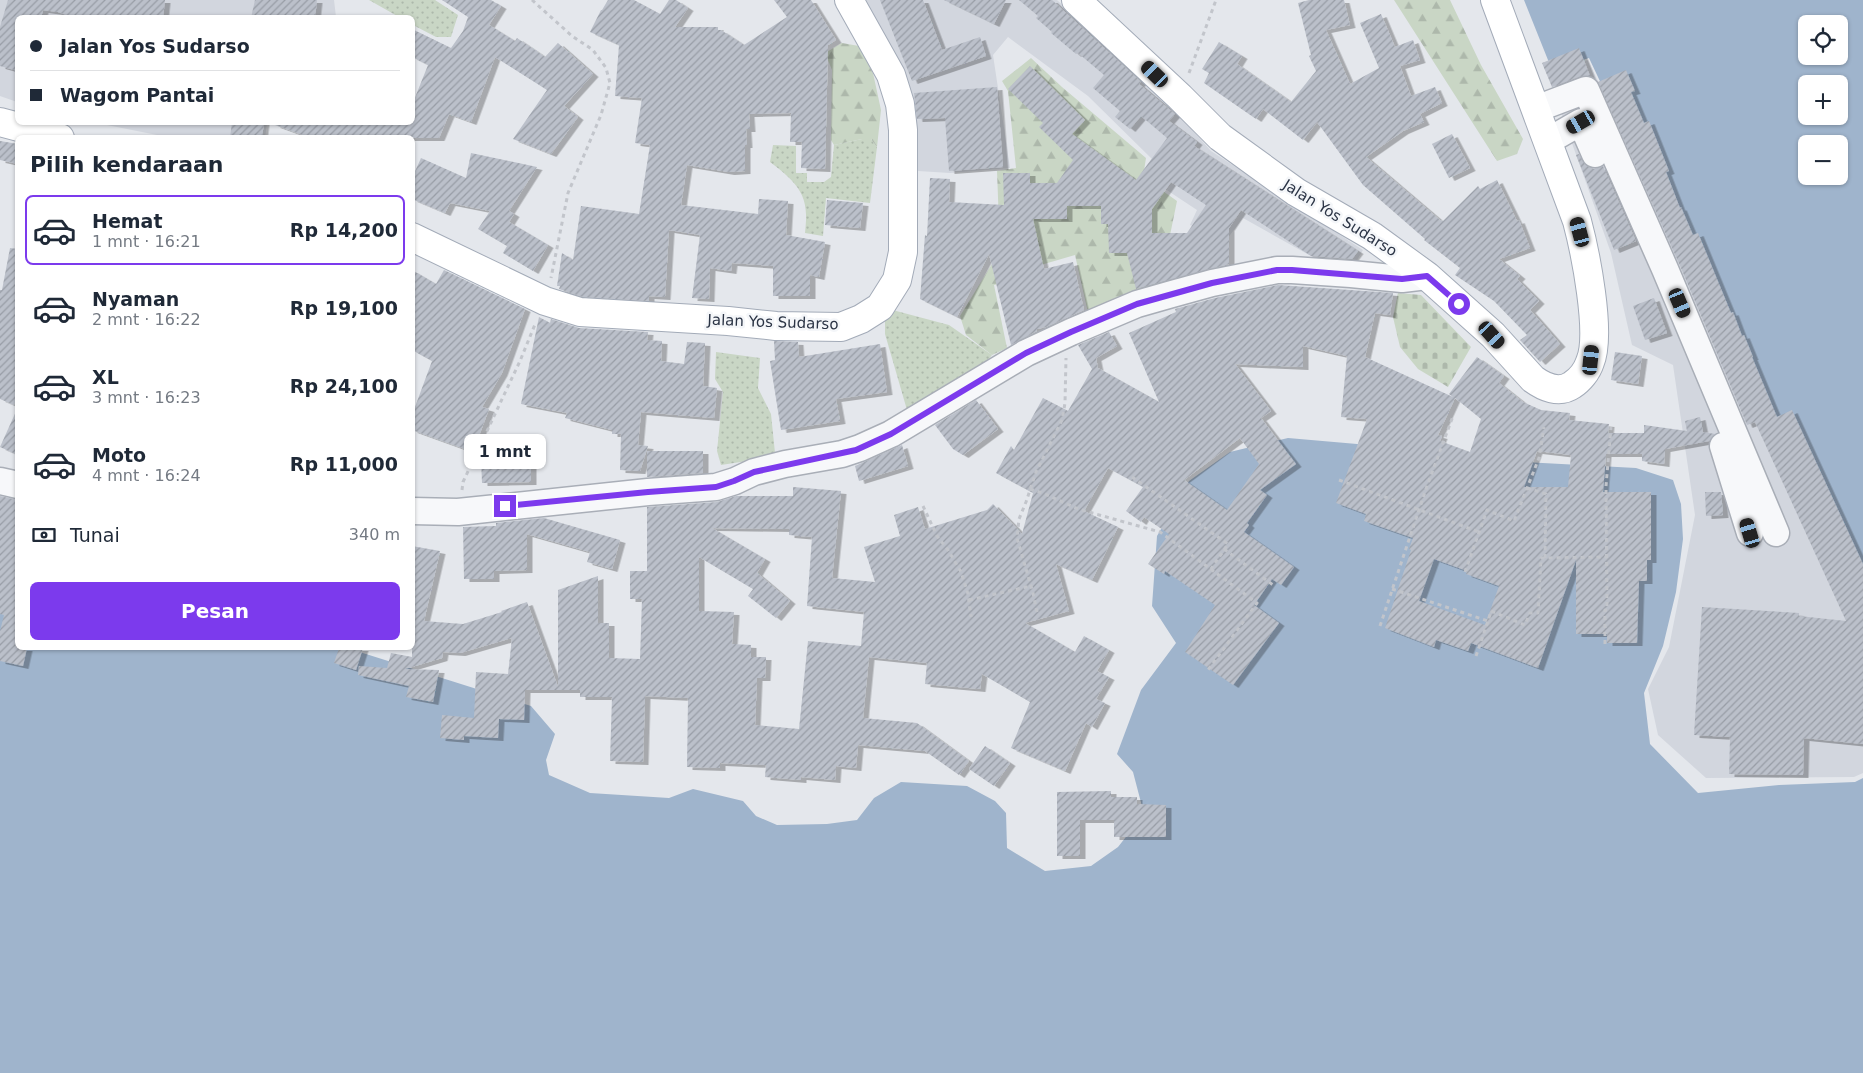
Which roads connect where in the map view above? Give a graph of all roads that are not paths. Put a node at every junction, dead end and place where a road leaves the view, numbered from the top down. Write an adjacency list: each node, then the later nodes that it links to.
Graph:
1 (849, 0): 8 (main road, Jalan Yos Sudarso)
2 (1076, 0): 10 (main road, Jalan Yos Sudarso)
3 (1495, 0): 4 (main road, Jalan Yos Sudarso)
4 (1536, 109): 7 (main road, Jalan Yos Sudarso); 9 (street)
5 (0, 122): 6 (main road)
6 (49, 135)
7 (1548, 141): 9 (street); 10 (main road, Jalan Yos Sudarso)
8 (415, 244)
9 (1657, 272): 11 (street)
10 (1427, 276): 14 (street)
11 (1724, 426): 15 (street); 16 (street)
12 (0, 481): 13 (street)
13 (15, 484)
14 (415, 511)
15 (1750, 533)
16 (1776, 533)

